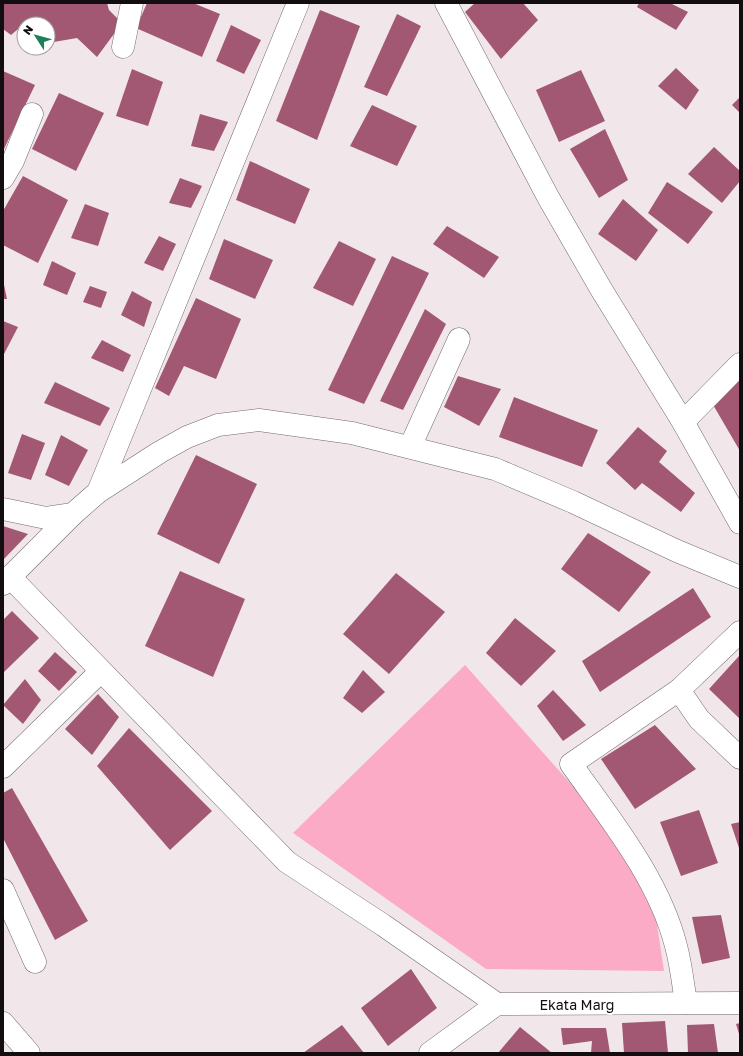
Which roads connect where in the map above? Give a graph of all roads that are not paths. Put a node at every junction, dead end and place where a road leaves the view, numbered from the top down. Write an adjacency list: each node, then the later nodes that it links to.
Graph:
1 (132, 3): 4 (street)
2 (298, 3): 11 (street)
3 (449, 4): 9 (street)
4 (123, 47)
5 (32, 114): 6 (street)
6 (3, 178)
7 (459, 339): 10 (street)
8 (740, 364): 9 (street)
9 (683, 422): 14 (street)
10 (410, 447): 11 (street); 15 (street)
11 (98, 492): 13 (street)
12 (3, 509): 13 (street)
13 (73, 514): 16 (street)
14 (740, 524)
15 (740, 577)
16 (6, 580): 18 (street)
17 (740, 632): 19 (street)
18 (100, 672): 21 (street); 26 (street)
19 (679, 690): 20 (street); 24 (street)
20 (740, 758)
21 (3, 768)
22 (3, 890): 23 (street)
23 (35, 962)
24 (686, 1003): 25 (street, Ekata Marg); 26 (street, Ekata Marg)
25 (740, 1003)
26 (497, 1004): 29 (street)
27 (3, 1023): 28 (street)
28 (29, 1053)
29 (430, 1053)

